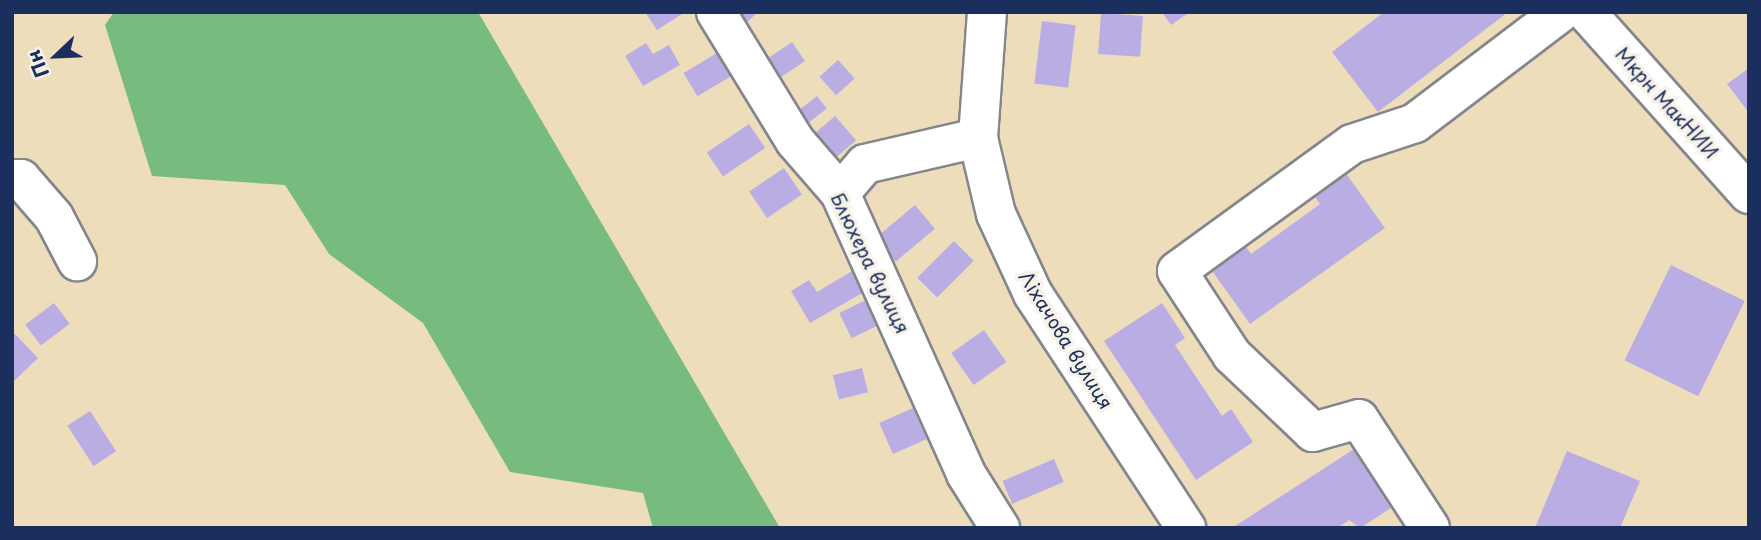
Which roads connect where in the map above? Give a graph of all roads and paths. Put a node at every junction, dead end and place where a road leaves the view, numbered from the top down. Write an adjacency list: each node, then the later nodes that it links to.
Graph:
1 (716, 12): 7 (street, Блюхера вулиця)
2 (988, 12): 5 (street, Ліхачова вулиця)
3 (1561, 12): 12 (street)
4 (1586, 12): 8 (street, Мкрн МакНИИ)
5 (978, 138): 7 (street); 11 (street, Ліхачова вулиця)
6 (12, 180): 9 (street)
7 (840, 194): 10 (street, Блюхера вулиця)
8 (1749, 194)
9 (77, 261)
10 (1000, 528)
11 (1186, 528)
12 (1430, 528)

